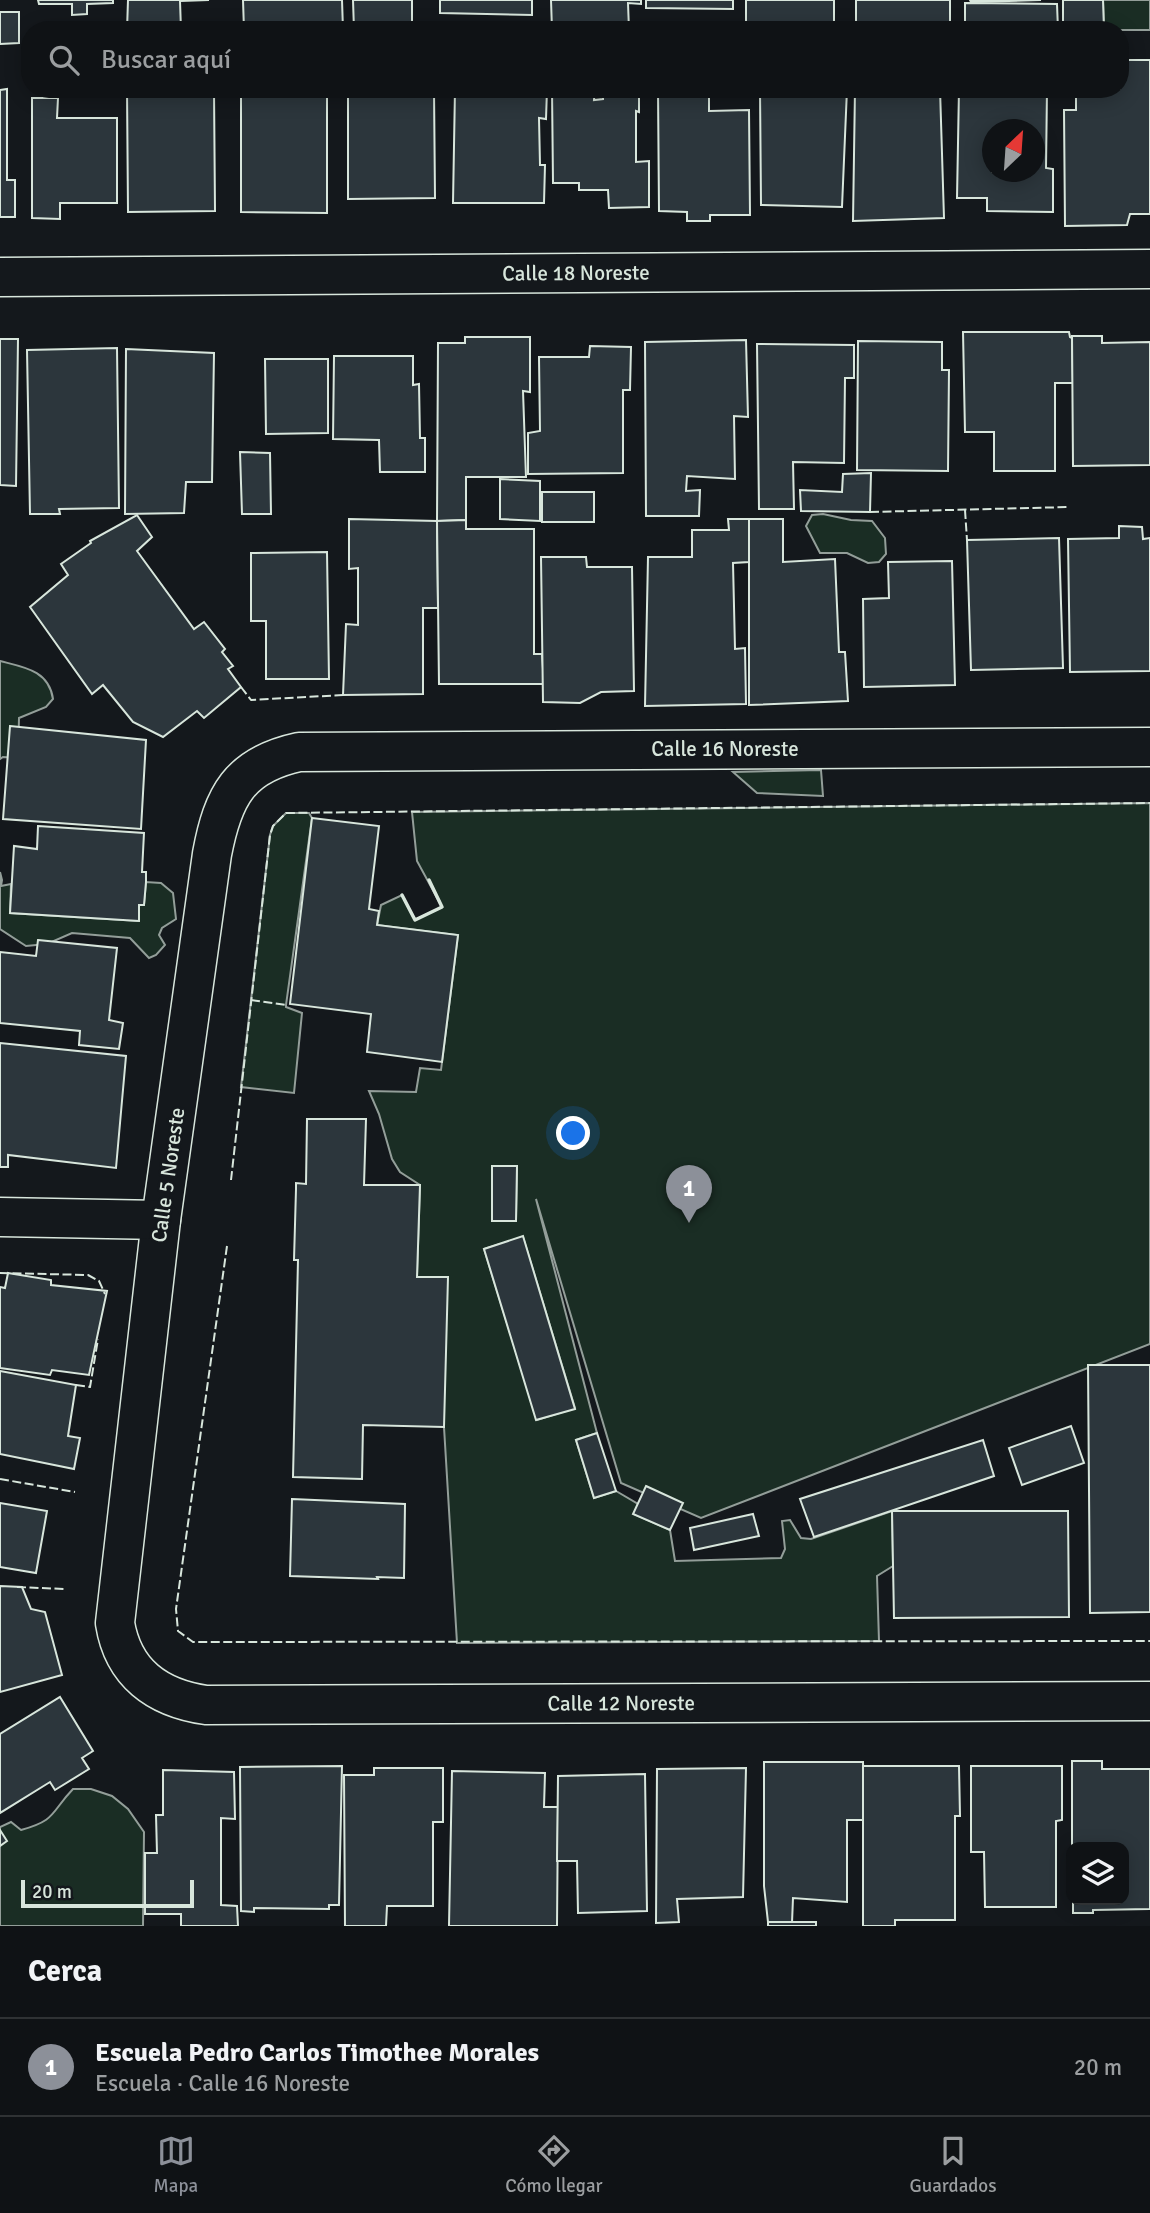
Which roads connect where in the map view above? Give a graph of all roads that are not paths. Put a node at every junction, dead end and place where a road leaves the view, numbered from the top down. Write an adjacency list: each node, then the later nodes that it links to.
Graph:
1 (1150, 269): 2 (street, Calle 18 Noreste)
2 (0, 277)
3 (1150, 747): 4 (street, Calle 16 Noreste)
4 (299, 752): 6 (street, Calle 5 Noreste)
5 (0, 1217): 6 (street)
6 (161, 1220): 7 (street, Calle 5 Noreste)
7 (118, 1642): 8 (street, Calle 12 Noreste)
8 (1150, 1701)

